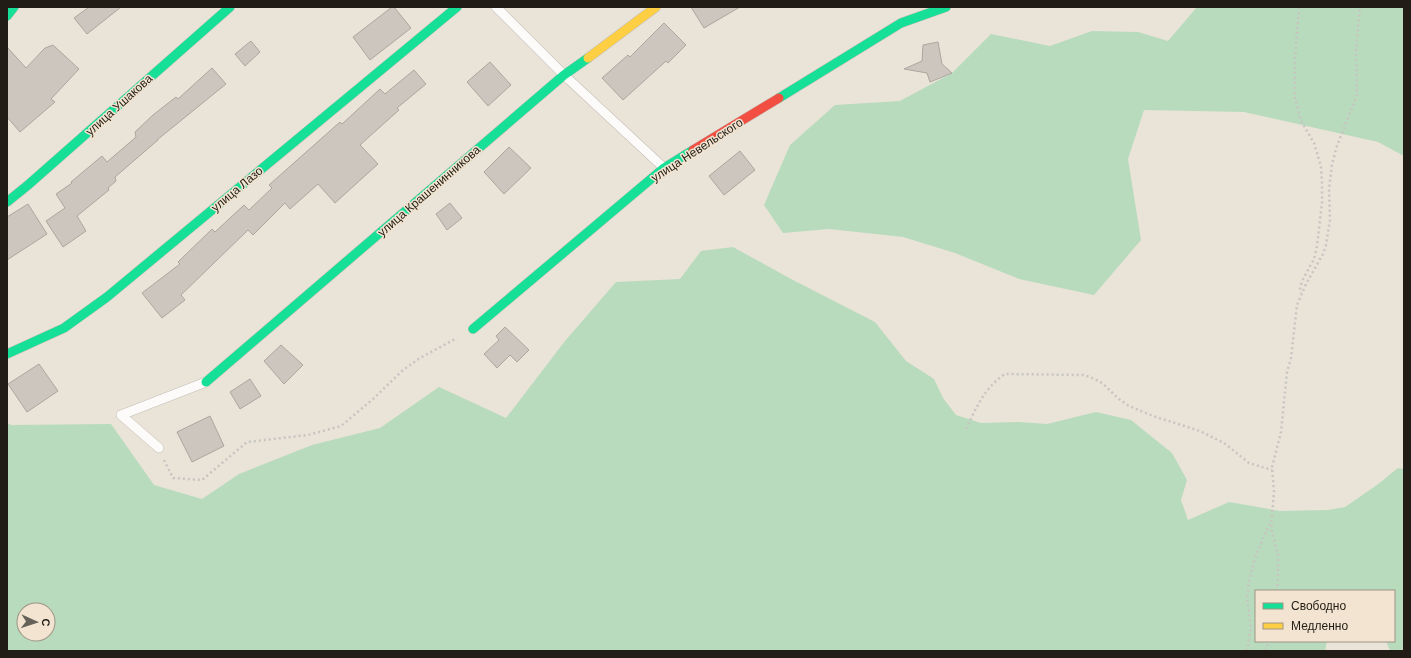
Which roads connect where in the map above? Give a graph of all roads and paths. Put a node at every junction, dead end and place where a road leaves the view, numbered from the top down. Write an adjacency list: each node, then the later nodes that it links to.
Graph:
1 (14, 7): 9 (street)
2 (230, 7): 12 (street, улица Ушакова)
3 (457, 7): 15 (street, улица Лазо)
4 (496, 7): 10 (lane)
5 (656, 7): 10 (street, улица Крашенинникова)
6 (946, 7): 11 (street, улица Невельского)
7 (1299, 7): 13 (path)
8 (1360, 7): 13 (path)
9 (7, 16)
10 (564, 75): 11 (lane); 16 (street, улица Крашенинникова)
11 (664, 168): 14 (street, улица Невельского)
12 (7, 202)
13 (1302, 294): 19 (path)
14 (473, 328): 18 (path)
15 (7, 354)
16 (206, 382): 18 (lane)
17 (966, 429): 19 (path)
18 (159, 448)
19 (1272, 470): 20 (path)
20 (1271, 523): 21 (path); 22 (path)
21 (1277, 590)
22 (1247, 651)

